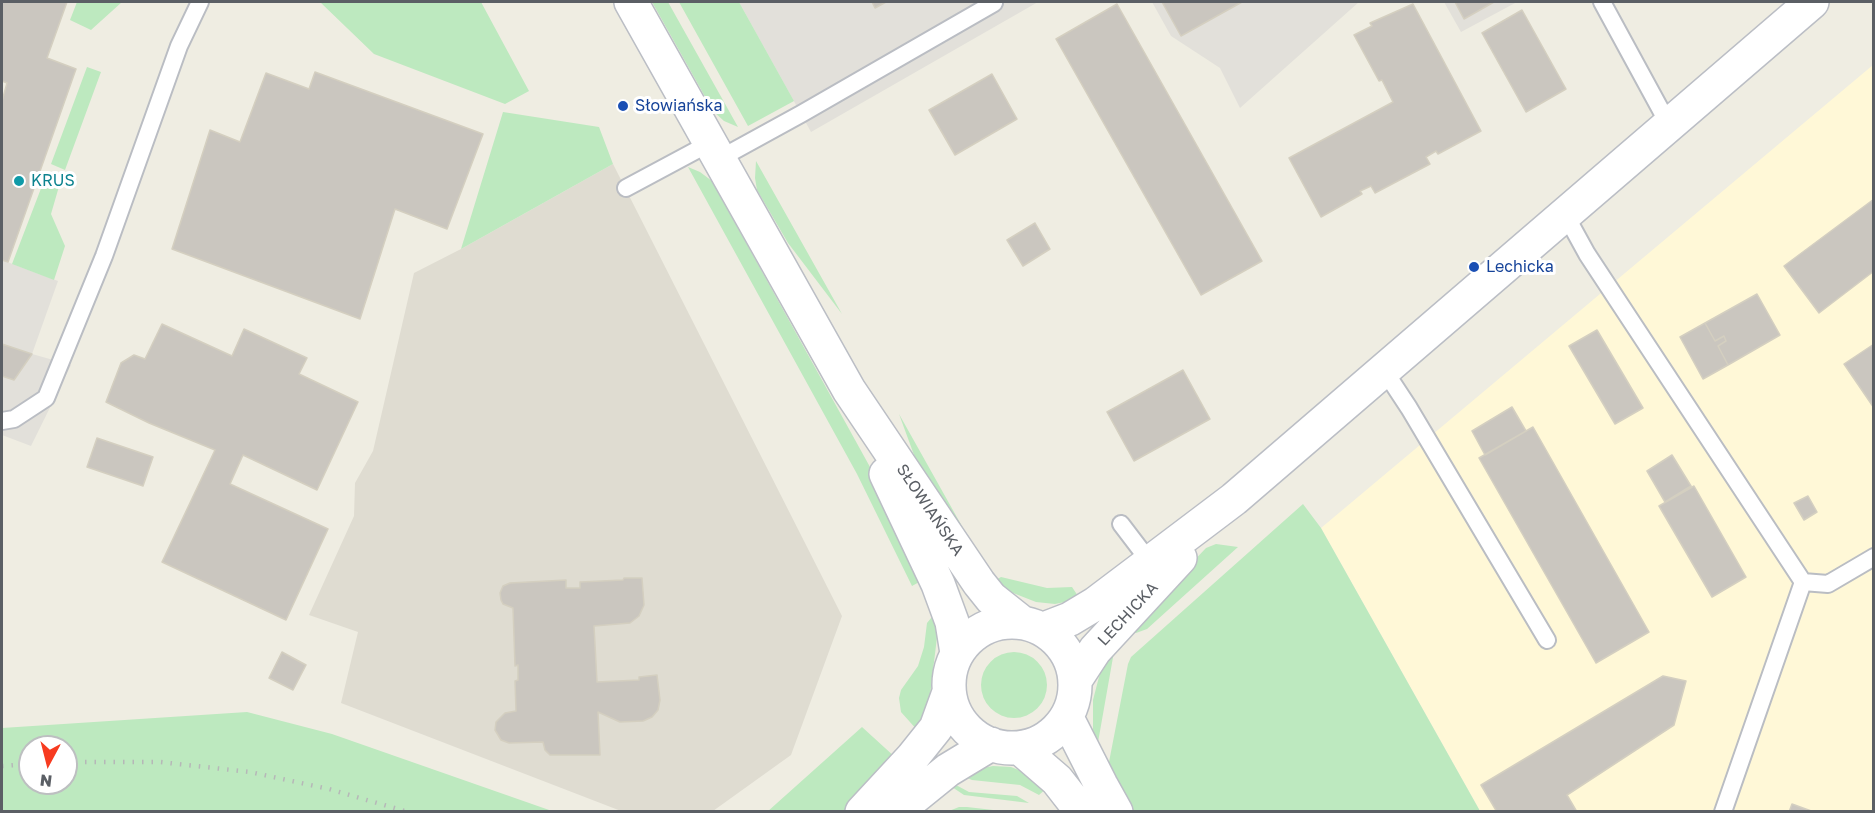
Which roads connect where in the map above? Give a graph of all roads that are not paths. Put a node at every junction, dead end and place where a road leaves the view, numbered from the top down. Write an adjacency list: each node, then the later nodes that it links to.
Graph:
1 (200, 2): 12 (lane)
2 (631, 2): 7 (main road, SŁOWIAŃSKA)
3 (1602, 2): 6 (lane)
4 (1812, 2): 6 (main road, LECHICKA)
5 (994, 3): 7 (lane)
6 (1669, 125): 9 (main road, LECHICKA)
7 (715, 151): 8 (lane); 11 (main road, SŁOWIAŃSKA)
8 (626, 188)
9 (1565, 214): 10 (main road, LECHICKA); 16 (lane)
10 (1384, 370): 15 (main road, LECHICKA); 18 (lane)
11 (849, 390): 17 (main road, SŁOWIAŃSKA); 19 (main road, SŁOWIAŃSKA)
12 (2, 421)
13 (1121, 524): 15 (lane)
14 (1874, 557): 16 (lane)
15 (1156, 569): 17 (main road, LECHICKA); 20 (main road, LECHICKA)
16 (1803, 582): 28 (lane)
17 (1032, 625): 19 (main road); 20 (main road)
18 (1547, 640)
19 (957, 653): 21 (main road)
20 (1076, 680): 22 (main road)
21 (949, 692): 23 (main road); 24 (main road)
22 (1067, 718): 23 (main road); 27 (main road)
23 (1006, 746): 25 (main road); 26 (main road)
24 (862, 812)
25 (896, 812)
26 (1082, 812)
27 (1116, 812)
28 (1723, 812)

